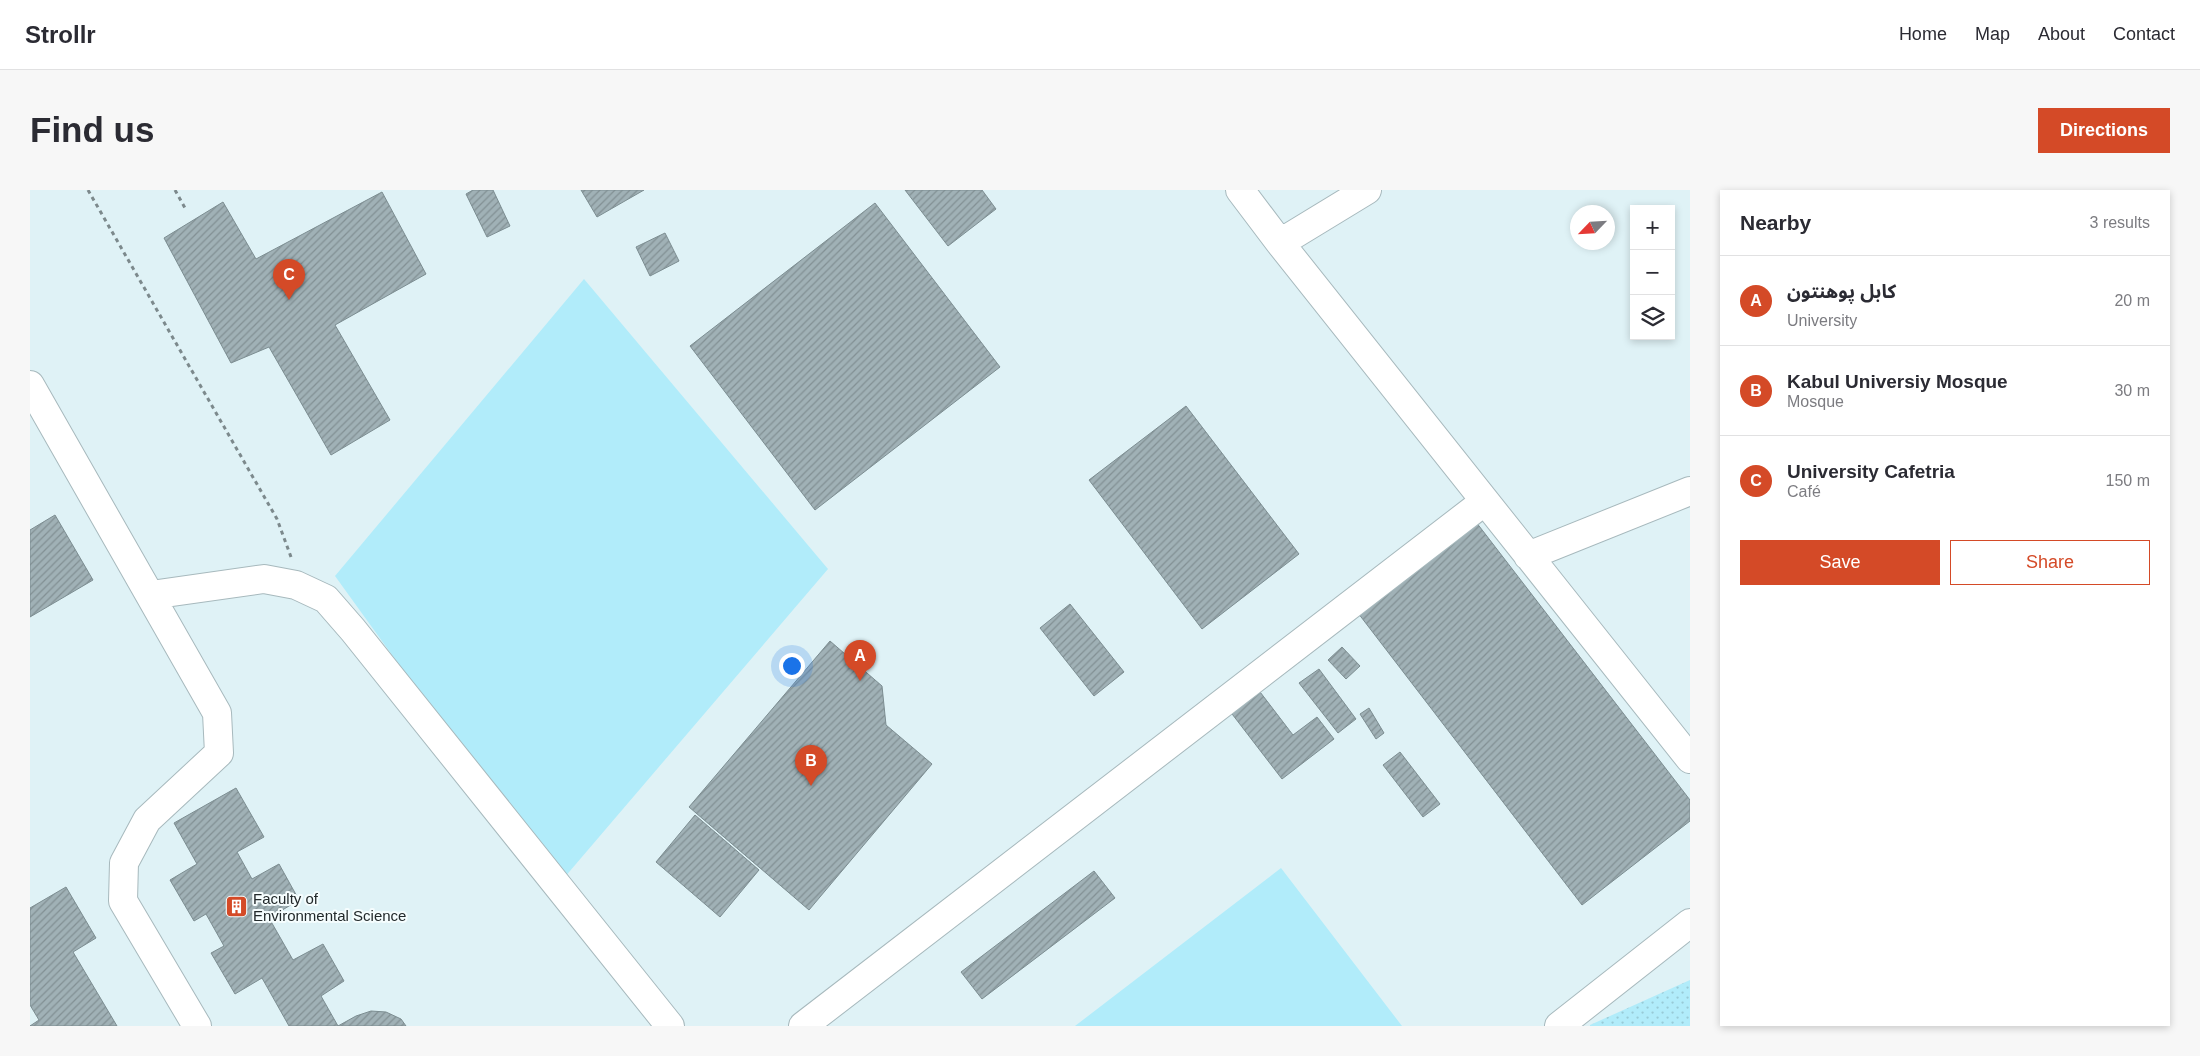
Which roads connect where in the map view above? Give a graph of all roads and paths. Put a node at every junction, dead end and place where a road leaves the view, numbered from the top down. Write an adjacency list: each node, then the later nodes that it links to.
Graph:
1 (88, 190): 11 (path)
2 (175, 190): 5 (path)
3 (1240, 190): 6 (street)
4 (1367, 190): 6 (street)
5 (185, 208)
6 (1280, 243): 9 (street)
7 (30, 385): 12 (street)
8 (1690, 491): 10 (street)
9 (1485, 501): 10 (street); 17 (street)
10 (1528, 556): 13 (street)
11 (296, 585): 12 (street); 16 (street)
12 (151, 595): 15 (street)
13 (1690, 759)
14 (1690, 923): 18 (street)
15 (197, 1026)
16 (670, 1026)
17 (803, 1026)
18 (1559, 1026)

